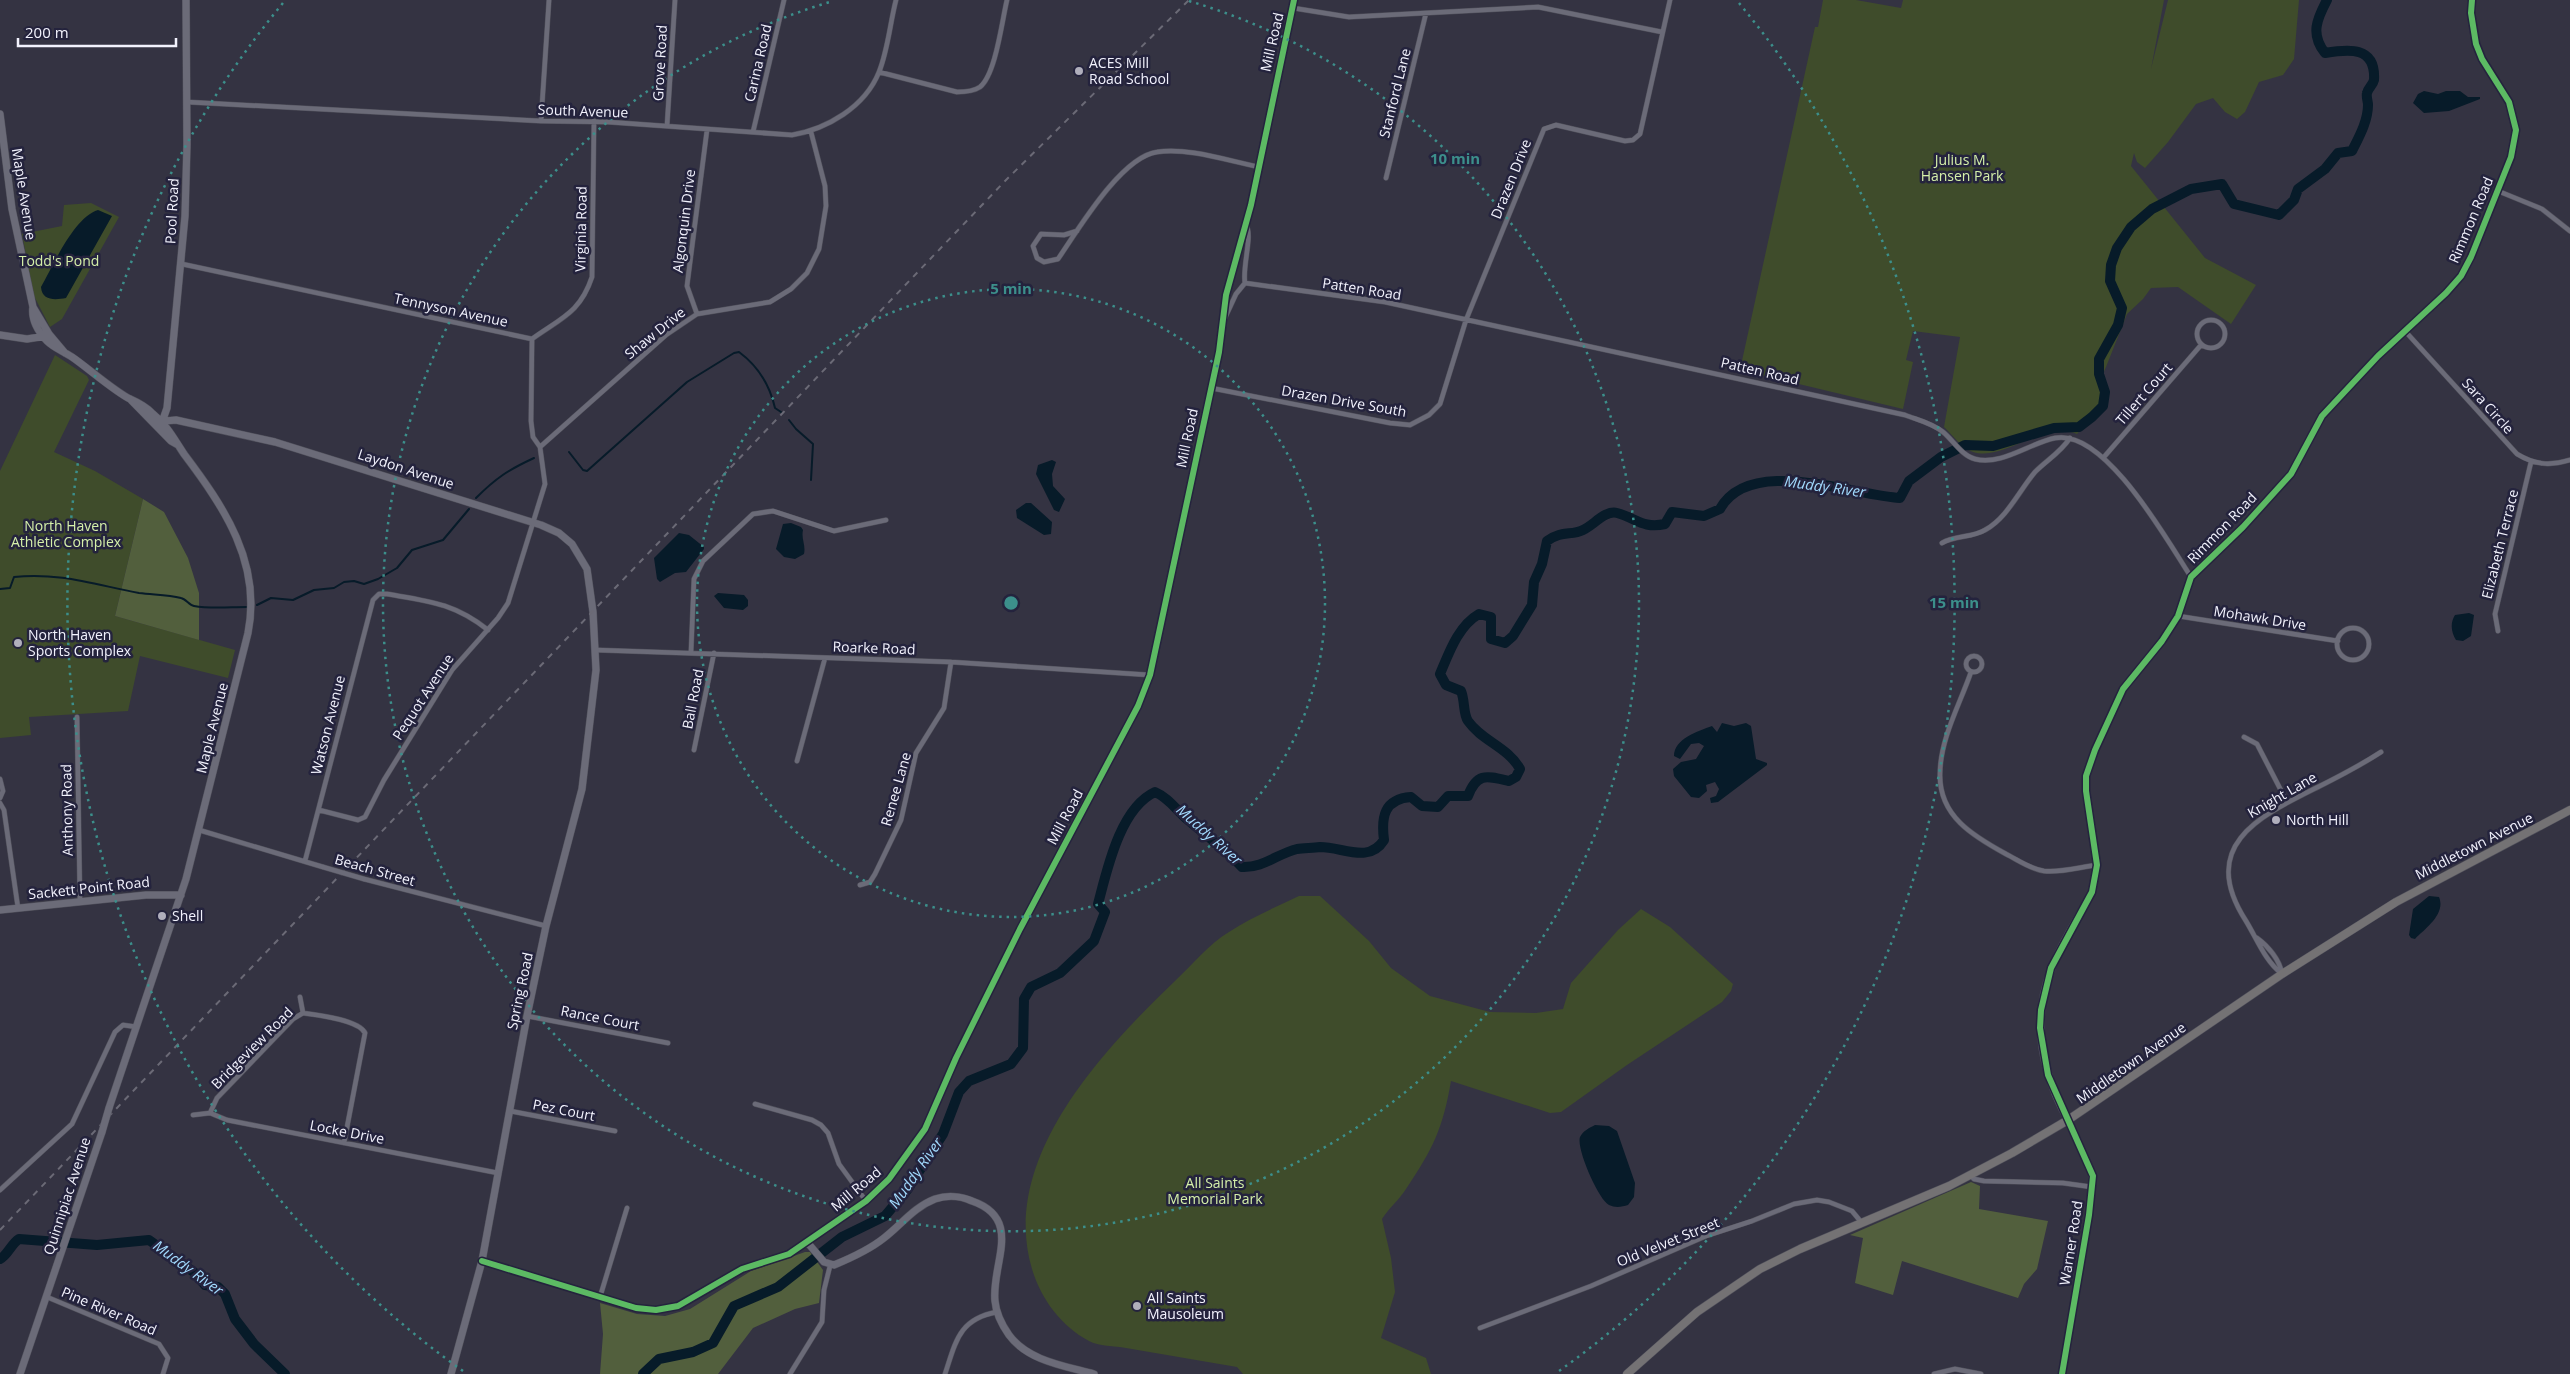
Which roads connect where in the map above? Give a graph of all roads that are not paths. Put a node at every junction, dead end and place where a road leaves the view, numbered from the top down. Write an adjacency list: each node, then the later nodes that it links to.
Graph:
1 (186, 0): 13 (street, Pool Road)
2 (549, 0): 15 (street)
3 (675, 0): 17 (street, Grove Road)
4 (784, 0): 19 (street, Carina Road)
5 (896, 0): 12 (street, South Avenue)
6 (1006, 0): 12 (street)
7 (1670, 0): 11 (street, Drazen Drive)
8 (2472, 0): 23 (street, Rimmon Road)
9 (1294, 4): 10 (street); 21 (street, Mill Road)
10 (1426, 13): 11 (street); 22 (street, Stanford Lane)
11 (1662, 32): 30 (street, Drazen Drive)
12 (879, 72): 20 (street, South Avenue)
13 (187, 102): 15 (street, South Avenue); 27 (street, Pool Road)
14 (0, 114): 34 (street, Maple Avenue)
15 (541, 121): 16 (street, South Avenue)
16 (594, 121): 17 (street, South Avenue); 35 (street, Virginia Road)
17 (667, 126): 18 (street, South Avenue)
18 (707, 130): 19 (street, South Avenue); 29 (street, Algonquin Drive)
19 (753, 132): 20 (street, South Avenue)
20 (811, 132): 29 (street, Shaw Drive)
21 (1259, 167): 24 (street, Mill Road); 25 (street)
22 (1386, 178)
23 (2498, 191): 26 (street); 32 (street, Rimmon Road)
24 (1246, 225): 28 (street); 31 (street, Mill Road)
25 (1077, 231): 25 (street)
26 (2570, 232)
27 (182, 264): 35 (street, Tennyson Avenue); 38 (street, Pool Road)
28 (1245, 283): 30 (street, Patten Road); 31 (street)
29 (697, 314): 40 (street, Shaw Drive)
30 (1466, 320): 37 (street, Drazen Drive South); 39 (street, Patten Road)
31 (1222, 324): 37 (street, Mill Road)
32 (2405, 331): 43 (street, Sara Circle); 47 (street, Rimmon Road)
33 (0, 335): 34 (street)
34 (47, 336): 38 (street, Maple Avenue)
35 (532, 339): 40 (street)
36 (2201, 345): 36 (street); 41 (street, Tillert Court)
37 (1211, 388): 59 (street, Mill Road)
38 (160, 424): 45 (street, Laydon Avenue); 71 (street, Maple Avenue)
39 (2070, 438): 41 (street); 46 (street)
40 (540, 447): 45 (street)
41 (2104, 457): 47 (street)
42 (2570, 460): 43 (street)
43 (2531, 462): 51 (street, Elizabeth Terrace)
44 (886, 520): 54 (street)
45 (534, 522): 48 (street, Laydon Avenue); 50 (street, Pequot Avenue)
46 (1942, 543)
47 (2191, 577): 49 (street, Rimmon Road)
48 (593, 612): 53 (street, Spring Road)
49 (2178, 616): 52 (street, Mohawk Drive); 73 (street, Rimmon Road)
50 (488, 630): 69 (street, Pequot Avenue); 69 (street, Watson Avenue)
51 (2498, 632)
52 (2338, 641): 52 (street)
53 (596, 650): 54 (street, Roarke Road); 79 (street, Spring Road)
54 (691, 652): 55 (street, Roarke Road)
55 (714, 653): 56 (street, Roarke Road); 62 (street, Ball Road)
56 (824, 658): 57 (street, Roarke Road); 64 (street)
57 (951, 662): 59 (street, Roarke Road); 74 (street, Renee Lane)
58 (1971, 672): 73 (street)
59 (1150, 675): 97 (street, Mill Road)
60 (77, 717): 76 (street, Anthony Road)
61 (2244, 737): 67 (street)
62 (694, 750)
63 (2381, 752): 67 (street, Knight Lane)
64 (797, 761)
65 (0, 779): 66 (street)
66 (0, 798)
67 (2287, 802): 80 (street, Knight Lane)
68 (0, 803): 77 (street)
69 (319, 810): 72 (street, Watson Avenue)
70 (2570, 810): 80 (main road, Middletown Avenue)
71 (199, 830): 72 (street, Beach Street); 75 (street, Maple Avenue)
72 (305, 861): 79 (street, Beach Street, bridge)
73 (2096, 865): 90 (street, Rimmon Road)
74 (860, 885)
75 (181, 895): 76 (street, Sackett Point Road); 84 (street, Maple Avenue)
76 (80, 902): 77 (street, Sackett Point Road)
77 (18, 908): 78 (street, Sackett Point Road)
78 (0, 910)
79 (546, 926): 83 (street, Spring Road)
80 (2282, 974): 90 (main road, Middletown Avenue)
81 (300, 997): 82 (street, Bridgeview Road)
82 (303, 1013): 88 (street, Bridgeview Road); 92 (street)
83 (527, 1016): 85 (street, Rance Court); 87 (street, Spring Road)
84 (137, 1027): 96 (street); 103 (street, Quinnipiac Avenue, bridge)
85 (668, 1043)
86 (755, 1104): 97 (street)
87 (510, 1111): 91 (street, Pez Court); 93 (street, Spring Road)
88 (210, 1113): 89 (street, Locke Drive); 92 (street, Locke Drive)
89 (193, 1115)
90 (2068, 1120): 94 (main road, Middletown Avenue); 95 (street, Warner Road)
91 (615, 1131)
92 (344, 1143): 93 (street, Locke Drive)
93 (498, 1174): 101 (street, Spring Road)
94 (1971, 1176): 95 (street); 99 (main road, Middletown Avenue)
95 (2092, 1187): 116 (street, Warner Road)
96 (0, 1190)
97 (866, 1201): 100 (street, Mill Road)
98 (627, 1208): 104 (street)
99 (1862, 1223): 106 (street, Old Velvet Street); 113 (main road, Middletown Avenue)
100 (807, 1242): 102 (street); 104 (street, Mill Road)
101 (482, 1261): 104 (street, Mill Road); 109 (street, Spring Road)
102 (830, 1266): 105 (street); 110 (street)
103 (47, 1297): 107 (street, Quinnipiac Avenue); 108 (street, Pine River Road)
104 (600, 1297)
105 (997, 1312): 111 (street); 112 (street)
106 (1480, 1328)
107 (20, 1374)
108 (163, 1374)
109 (451, 1374)
110 (790, 1374)
111 (945, 1374)
112 (1094, 1374)
113 (1627, 1374)
114 (1934, 1374): 115 (street)
115 (1980, 1374)
116 (2062, 1374)

